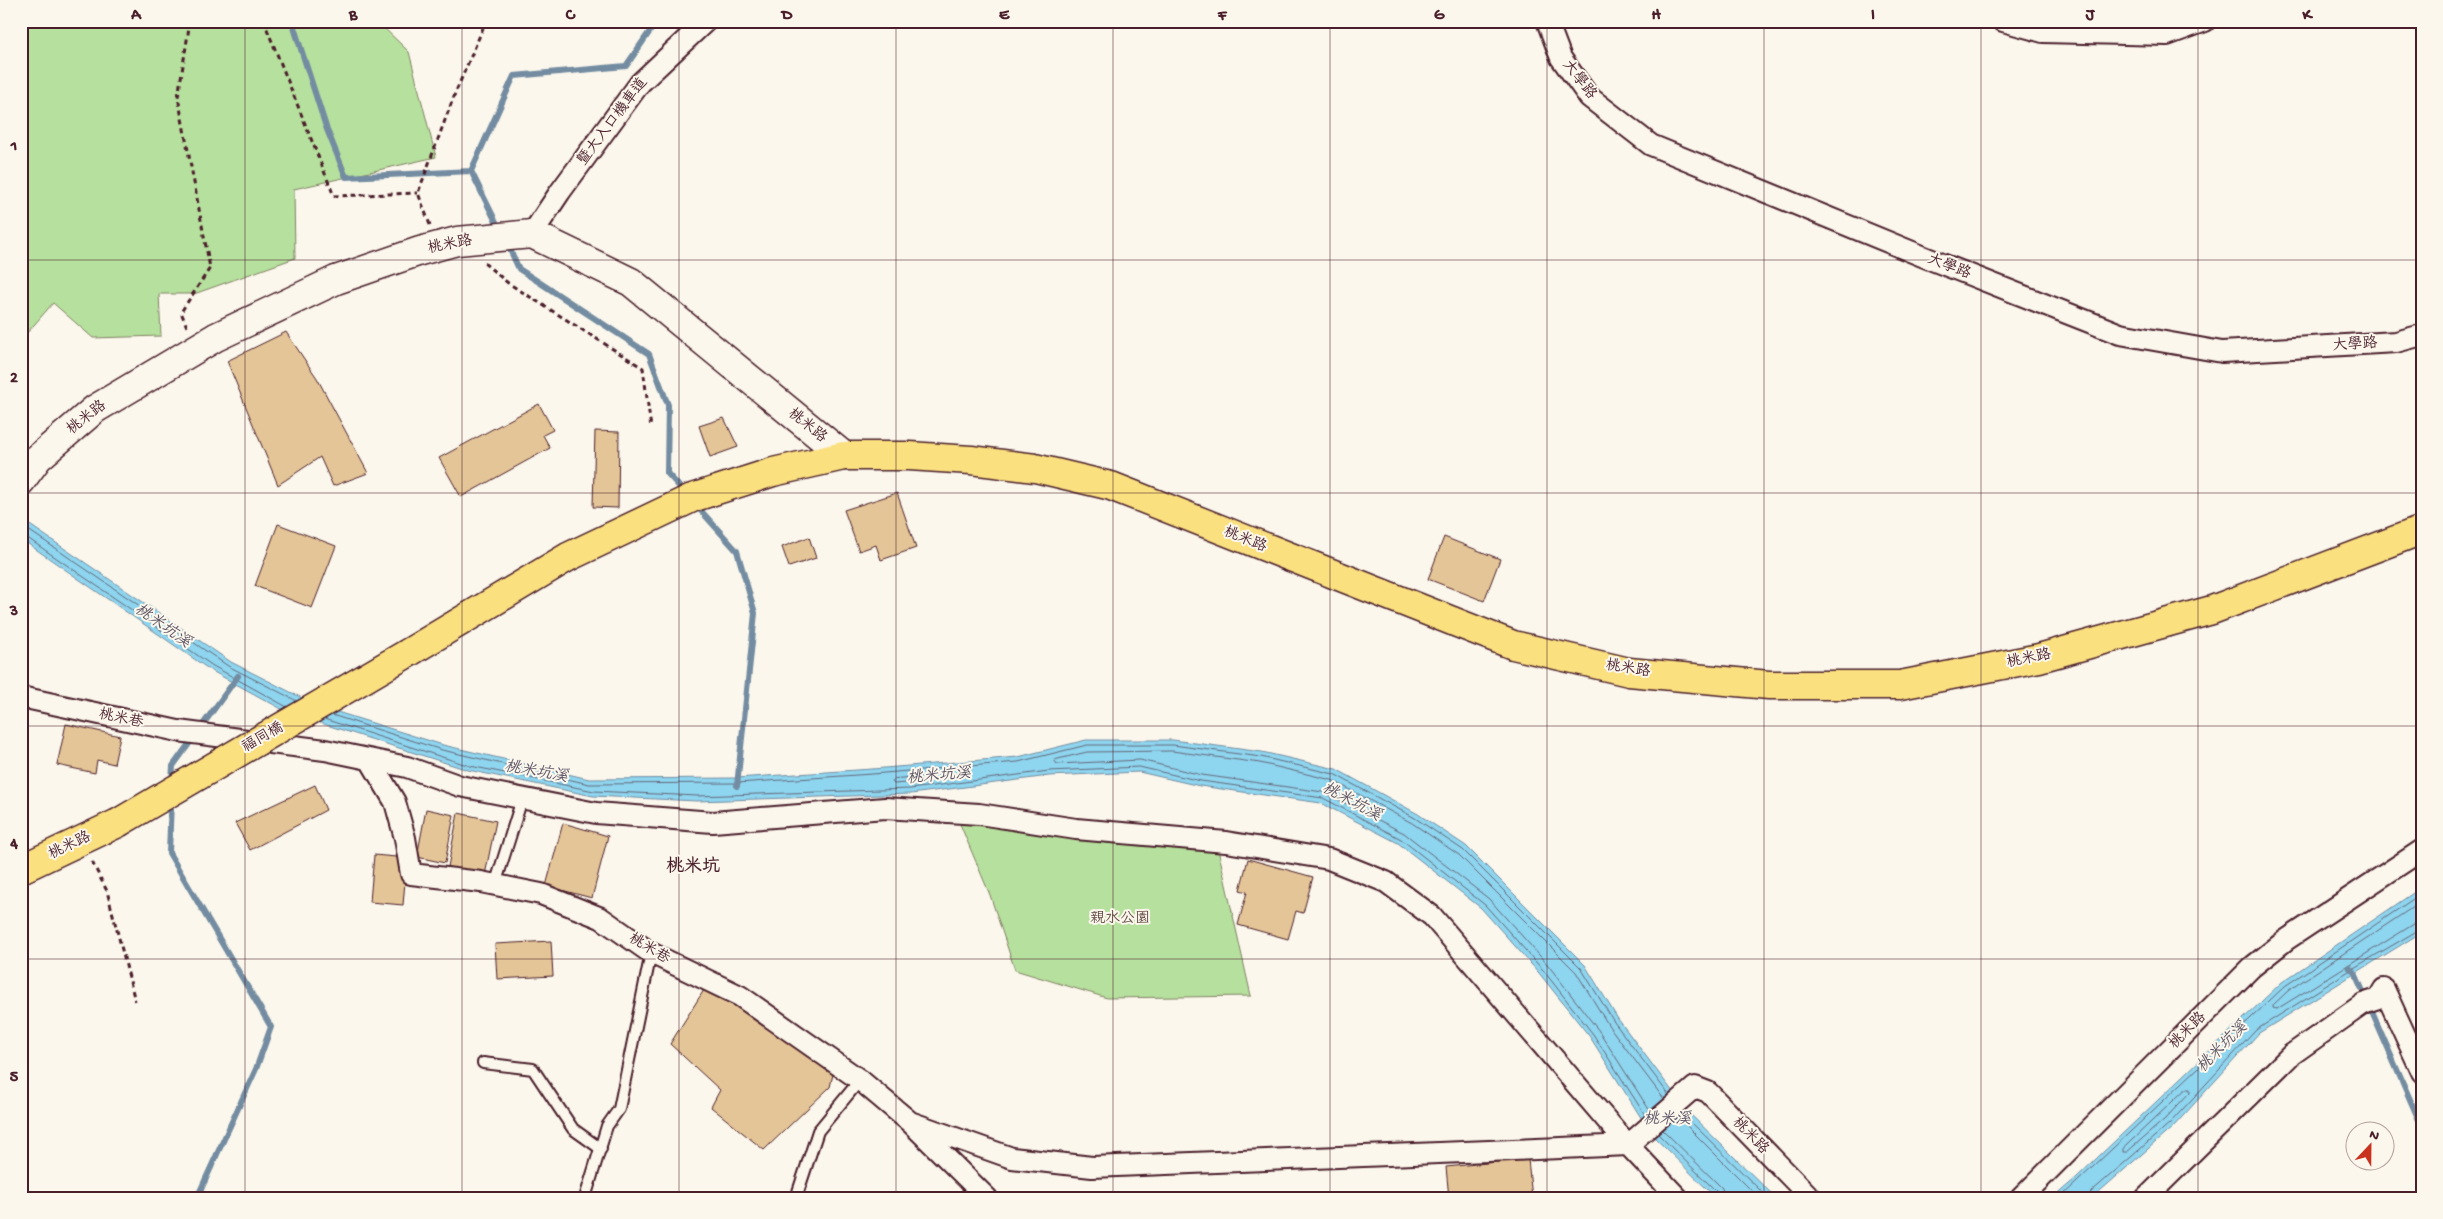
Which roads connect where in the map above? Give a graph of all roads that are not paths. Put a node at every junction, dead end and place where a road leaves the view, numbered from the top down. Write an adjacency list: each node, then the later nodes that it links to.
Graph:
1 (706, 21): 5 (street, 暨大入口機車道)
2 (1547, 21): 6 (street, 大學路)
3 (2003, 21): 4 (street)
4 (2205, 21)
5 (532, 234): 7 (street, 桃米路); 8 (street, 桃米路)
6 (2422, 335)
7 (844, 456): 9 (main road, 桃米路); 10 (main road, 桃米路)
8 (21, 481)
9 (2422, 530)
10 (408, 654): 14 (main road, 福同橋, bridge)
11 (21, 697): 12 (street, 桃米巷)
12 (370, 760): 13 (street); 17 (street, 桃米巷)
13 (522, 799): 17 (lane); 23 (street)
14 (118, 822): 16 (main road, 桃米路)
15 (2422, 850): 30 (street, 桃米路)
16 (21, 870)
17 (495, 886): 18 (street, 桃米巷)
18 (651, 953): 21 (street, 桃米巷); 24 (lane)
19 (483, 1063): 24 (lane)
20 (2422, 1072): 31 (street)
21 (860, 1080): 22 (street, 桃米巷); 26 (lane)
22 (910, 1122): 23 (street); 27 (street, 桃米巷)
23 (1633, 1139): 28 (street); 29 (street, 桃米路)
24 (601, 1149): 25 (lane)
25 (585, 1198)
26 (796, 1198)
27 (987, 1198)
28 (1678, 1198)
29 (1811, 1198)
30 (2021, 1198)
31 (2146, 1198)

